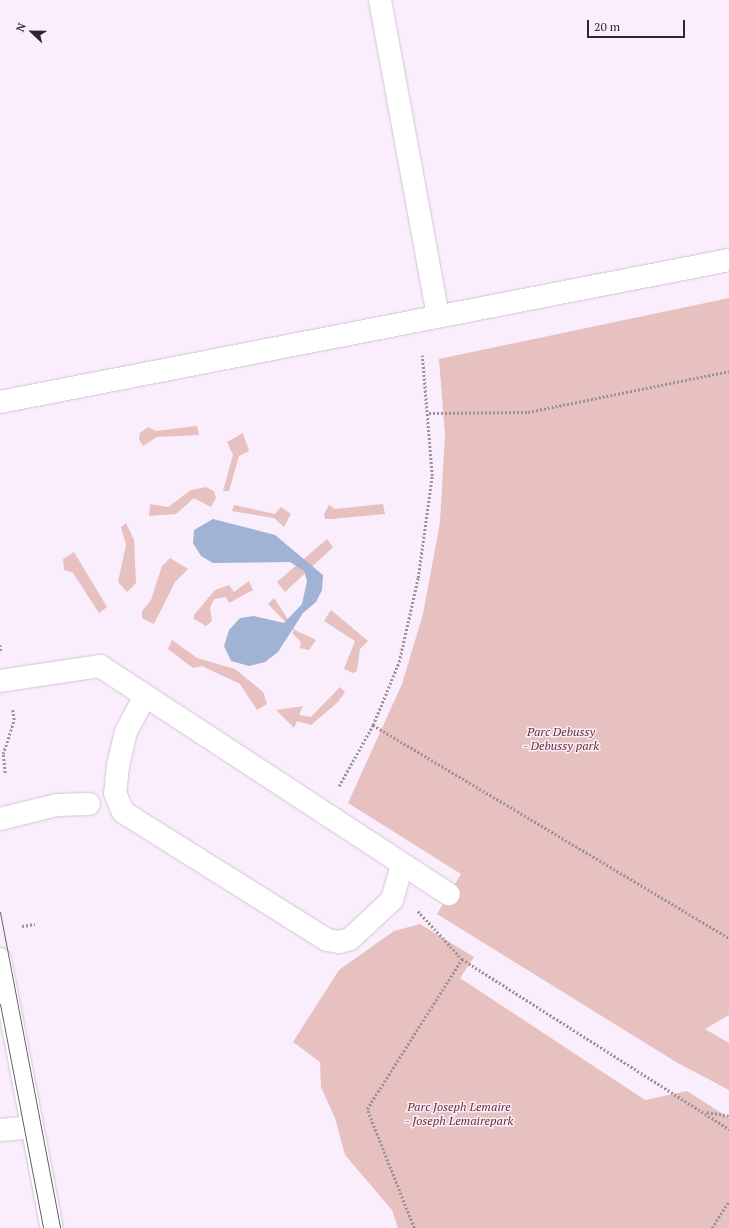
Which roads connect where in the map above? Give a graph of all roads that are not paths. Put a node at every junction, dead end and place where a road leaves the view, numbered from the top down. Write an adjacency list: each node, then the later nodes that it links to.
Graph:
1 (380, 0): 3 (street)
2 (729, 260): 3 (street)
3 (438, 316): 4 (street)
4 (0, 402)
5 (0, 681): 6 (street)
6 (146, 696): 9 (street); 9 (street)
7 (89, 804): 8 (street)
8 (0, 819)
9 (402, 865): 10 (street)
10 (449, 894)
11 (0, 959): 12 (street)
12 (32, 1127): 13 (street); 14 (street)
13 (0, 1130)
14 (52, 1228)

